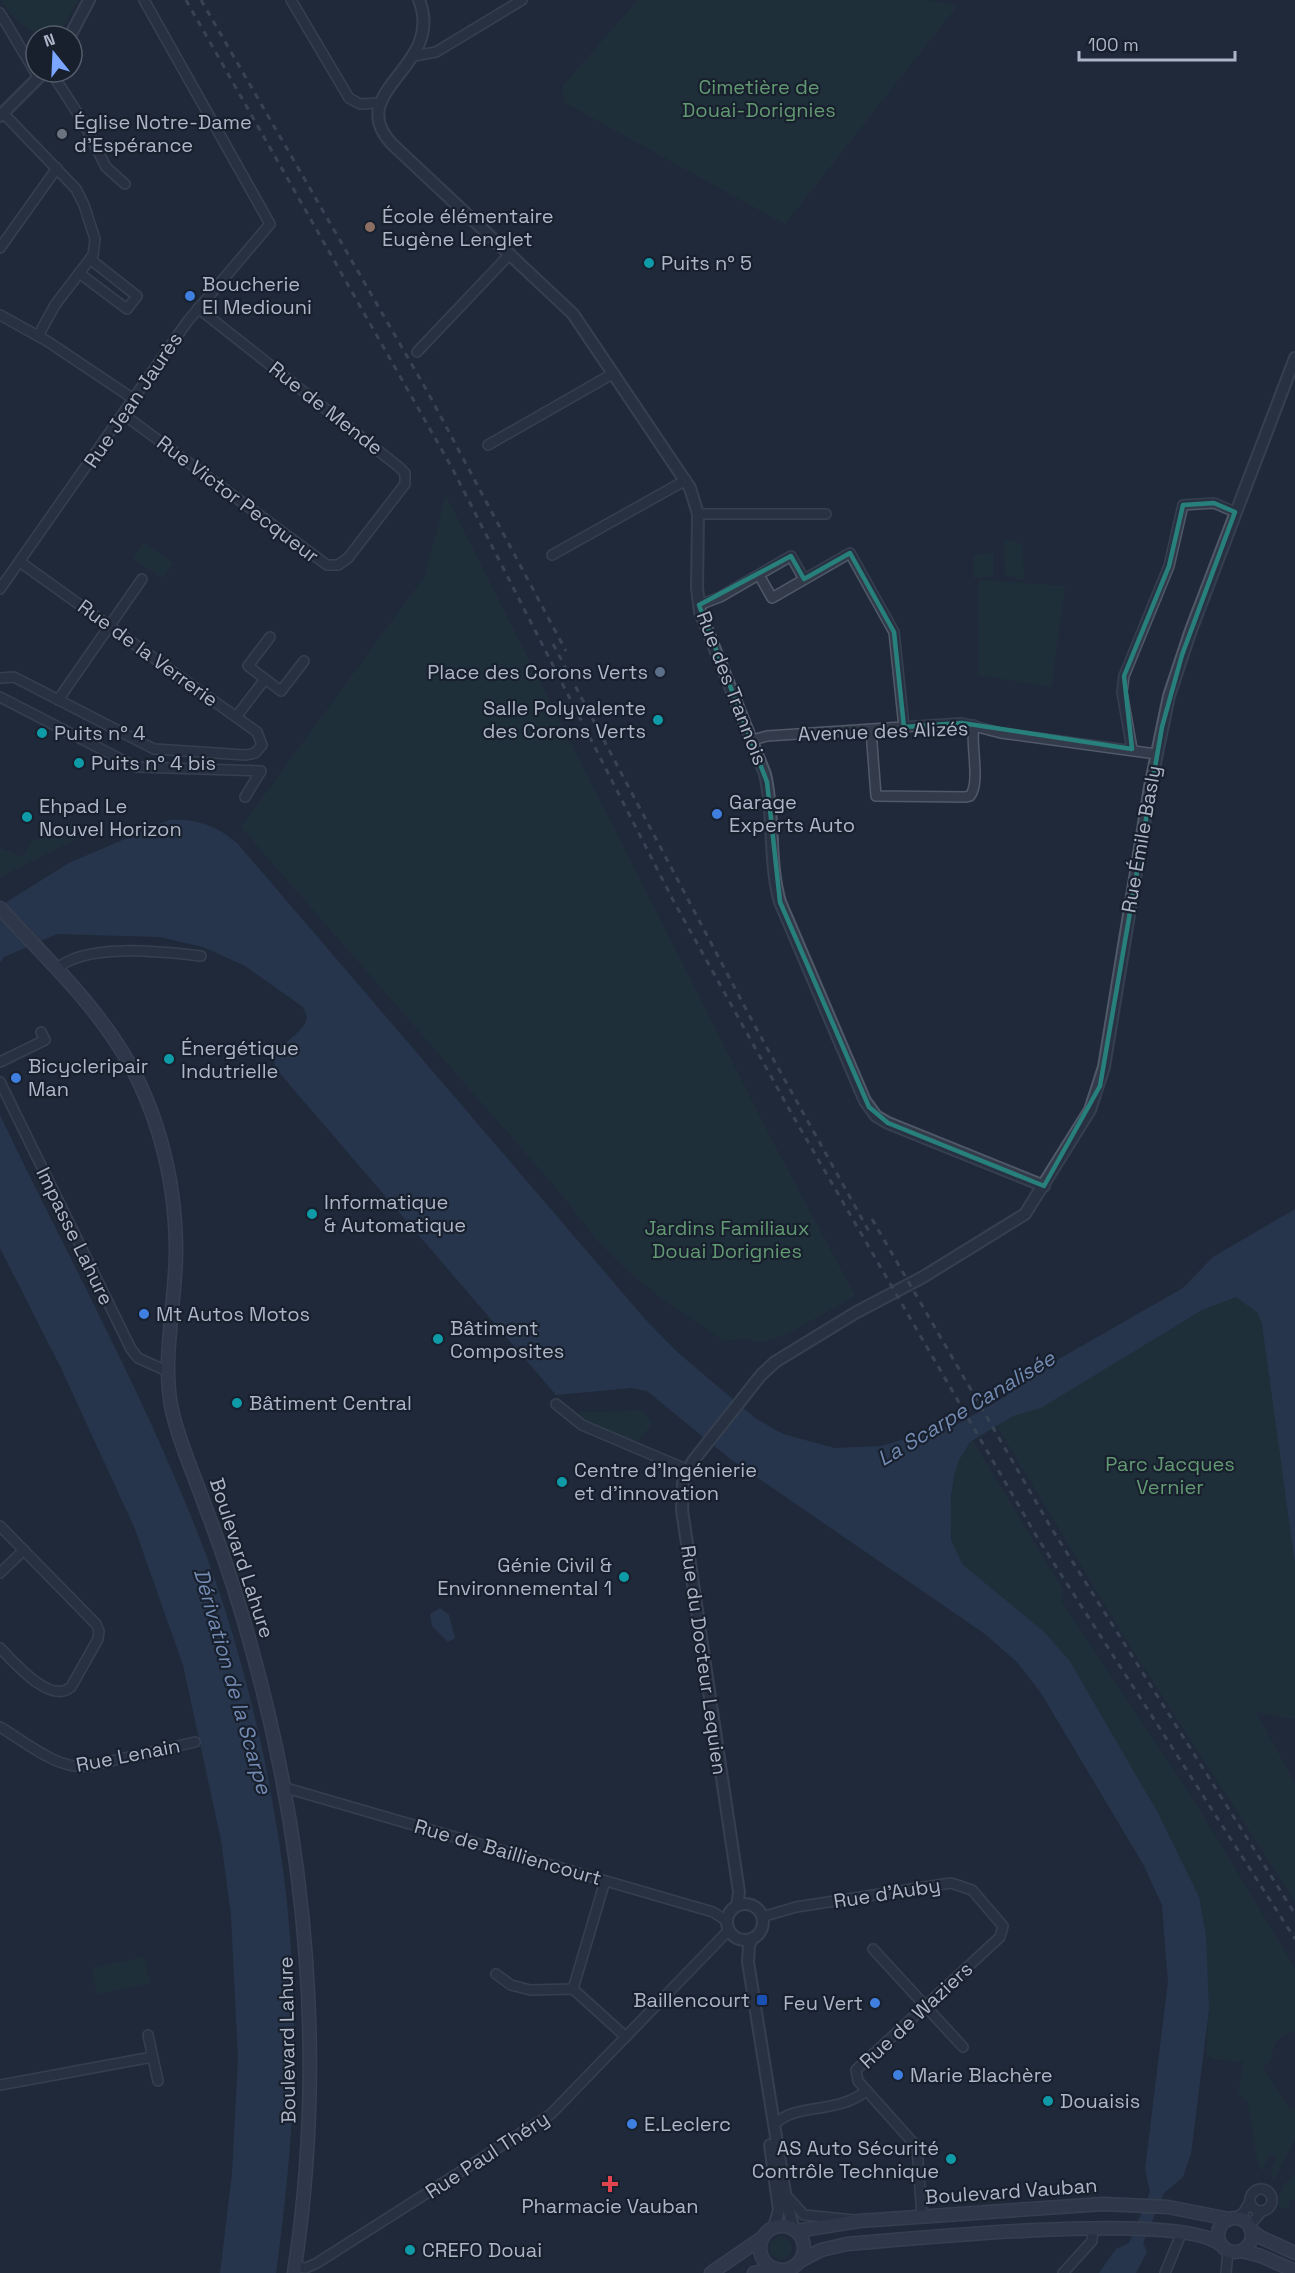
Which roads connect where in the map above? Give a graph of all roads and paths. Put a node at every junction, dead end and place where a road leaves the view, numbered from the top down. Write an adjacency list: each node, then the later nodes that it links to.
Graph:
1 (89, 0): 7 (street)
2 (144, 0): 20 (street, Rue Jean Jaurès)
3 (291, 0): 12 (street)
4 (522, 0): 9 (street)
5 (421, 2): 9 (street)
6 (0, 13): 8 (street)
7 (76, 24)
8 (24, 49)
9 (414, 56): 12 (street)
10 (32, 84): 13 (street)
11 (59, 84): 15 (street)
12 (379, 103): 17 (street, Rue des Trannois)
13 (1, 114): 14 (street)
14 (57, 168): 16 (street); 18 (street)
15 (125, 184)
16 (0, 248)
17 (510, 254): 23 (street); 25 (street, Rue des Trannois)
18 (90, 260): 19 (street); 19 (street)
19 (79, 273): 22 (street)
20 (198, 308): 26 (street, Rue Jean Jaurès); 33 (street, Rue de Mende)
21 (0, 315): 22 (street)
22 (38, 336): 26 (street)
23 (417, 352)
24 (1295, 358): 30 (street, Rue Émile Basly)
25 (614, 373): 28 (street); 29 (street, Rue des Trannois)
26 (132, 398): 27 (street, Rue Jean Jaurès)
27 (123, 414): 33 (street, Rue Victor Pecqueur); 35 (street, Rue Jean Jaurès)
28 (488, 445)
29 (686, 480): 31 (street, Rue des Trannois); 34 (street)
30 (1235, 512): 53 (street, Rue Émile Basly); 54 (street, Rue Émile Basly)
31 (698, 514): 32 (street); 40 (street, Rue des Trannois)
32 (826, 514)
33 (376, 523)
34 (552, 555)
35 (20, 562): 39 (street, Rue Jean Jaurès); 41 (street, Rue de la Verrerie)
36 (759, 575): 38 (street); 38 (street); 40 (street)
37 (142, 579): 41 (street)
38 (804, 579): 50 (street)
39 (0, 589)
40 (699, 605): 52 (street, Rue des Trannois)
41 (110, 625): 47 (street); 48 (street, Rue de la Verrerie)
42 (270, 637): 45 (street)
43 (304, 661): 45 (street)
44 (0, 678): 47 (street)
45 (265, 679): 48 (street)
46 (0, 697): 55 (street)
47 (58, 700): 48 (street, Rue de la Verrerie)
48 (237, 717)
49 (974, 725): 50 (street, Avenue des Alizés); 51 (street); 53 (street, Avenue des Alizés)
50 (904, 727): 51 (street, Avenue des Alizés)
51 (871, 730): 52 (street, Avenue des Alizés)
52 (753, 740): 62 (street, Rue des Trannois)
53 (1132, 749): 54 (street, Avenue des Alizés)
54 (1156, 754): 62 (street, Rue Émile Basly)
55 (245, 797)
56 (0, 908): 58 (main road, Boulevard Lahure)
57 (201, 956): 58 (street)
58 (57, 969): 63 (main road, Boulevard Lahure)
59 (41, 1032): 60 (street)
60 (0, 1062)
61 (0, 1082): 63 (street, Impasse Lahure)
62 (1044, 1186): 64 (street, Rue Émile Basly)
63 (169, 1372): 73 (main road, Boulevard Lahure)
64 (744, 1398): 66 (street, Rue du Docteur Lequien)
65 (556, 1404): 66 (street)
66 (688, 1470): 74 (street, Rue du Docteur Lequien)
67 (0, 1526): 68 (street)
68 (24, 1550): 69 (street); 70 (street)
69 (0, 1573)
70 (2, 1654)
71 (0, 1727): 72 (street, Rue Lenain)
72 (195, 1742)
73 (286, 1788): 75 (street, Rue de Bailliencourt); 112 (main road, Boulevard Lahure)
74 (737, 1877): 76 (street, Rue du Docteur Lequien); 77 (street, Rue du Docteur Lequien)
75 (605, 1881): 80 (street, Rue de Bailliencourt); 85 (street)
76 (737, 1906): 77 (street); 80 (street)
77 (753, 1906): 78 (street)
78 (762, 1917): 79 (street, Rue d'Auby); 81 (street)
79 (999, 1920): 86 (street, Rue de Waziers)
80 (731, 1930): 81 (street); 83 (street); 88 (street, Rue Paul Théry)
81 (753, 1938): 83 (street)
82 (873, 1949): 86 (street)
83 (748, 1962): 90 (street)
84 (496, 1974): 85 (street)
85 (573, 1989): 88 (street)
86 (925, 2005): 89 (street); 94 (street, Rue de Waziers)
87 (148, 2035): 91 (street)
88 (626, 2037): 112 (street, Rue Paul Théry)
89 (963, 2048)
90 (762, 2052): 95 (street); 102 (street)
91 (152, 2057): 92 (street); 93 (street)
92 (158, 2081)
93 (0, 2085)
94 (866, 2091): 95 (street, Rue de Waziers); 99 (street)
95 (775, 2124): 96 (street)
96 (785, 2193): 101 (street); 105 (street)
97 (1250, 2202): 98 (street); 98 (street); 100 (street)
98 (1262, 2211): 104 (street)
99 (922, 2217): 100 (main road, Boulevard Vauban); 101 (main road, Boulevard Vauban)
100 (1232, 2218): 104 (main road); 108 (main road)
101 (859, 2221): 105 (main road, Boulevard Vauban)
102 (774, 2227): 105 (main road); 107 (main road)
103 (1093, 2228): 106 (main road); 111 (main road); 117 (street)
104 (1250, 2228): 109 (main road); 110 (main road)
105 (795, 2230): 111 (main road)
106 (1182, 2232): 108 (main road); 118 (street)
107 (762, 2238): 113 (main road); 115 (main road)
108 (1224, 2248): 109 (main road); 119 (street)
109 (1242, 2251): 114 (main road)
110 (1295, 2253)
111 (800, 2261): 113 (main road)
112 (295, 2270)
113 (782, 2271): 116 (main road)
114 (1295, 2271)
115 (711, 2273)
116 (754, 2273)
117 (1063, 2273)
118 (1165, 2273)
119 (1226, 2273)

